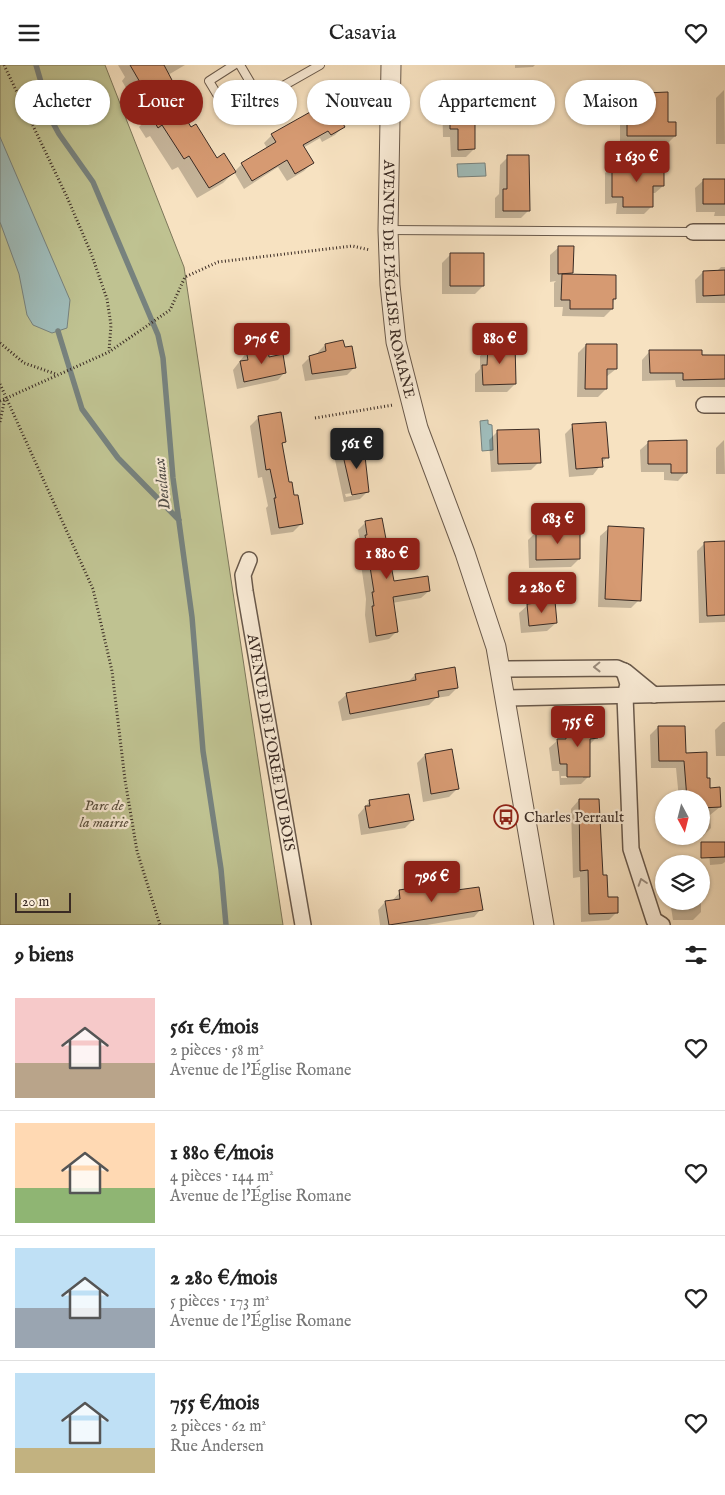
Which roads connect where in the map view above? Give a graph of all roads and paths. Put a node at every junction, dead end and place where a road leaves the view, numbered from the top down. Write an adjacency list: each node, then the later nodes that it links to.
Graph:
1 (4, 65): 14 (path)
2 (234, 65): 8 (lane)
3 (240, 65): 6 (lane)
4 (320, 65): 7 (lane)
5 (391, 65): 9 (street, AVENUE DE L'ÉGLISE ROMANE)
6 (249, 80)
7 (294, 80)
8 (213, 88)
9 (388, 230): 10 (lane); 12 (street, AVENUE DE L'ÉGLISE ROMANE)
10 (693, 232): 11 (street)
11 (725, 232)
12 (389, 254): 14 (path); 19 (street, AVENUE DE L'ÉGLISE ROMANE)
13 (0, 343): 15 (path)
14 (109, 352): 15 (path)
15 (57, 375): 17 (path)
16 (0, 385): 17 (path)
17 (5, 398): 18 (path); 23 (path); 31 (path)
18 (0, 401)
19 (410, 402): 22 (path); 25 (street, AVENUE DE L'ÉGLISE ROMANE)
20 (704, 405): 21 (street)
21 (725, 405)
22 (315, 418)
23 (0, 422)
24 (249, 560): 32 (street, AVENUE DE L'ORÉE DU BOIS)
25 (501, 669): 26 (street, one-way to 25); 30 (street, AVENUE DE L'ÉGLISE ROMANE)
26 (624, 671): 28 (street); 29 (street)
27 (725, 693): 28 (street)
28 (654, 695): 29 (street)
29 (625, 696): 30 (street); 34 (street, one-way to 29)
30 (506, 698): 33 (street, AVENUE DE L'ÉGLISE ROMANE)
31 (160, 925)
32 (303, 925)
33 (544, 925)
34 (662, 925)

